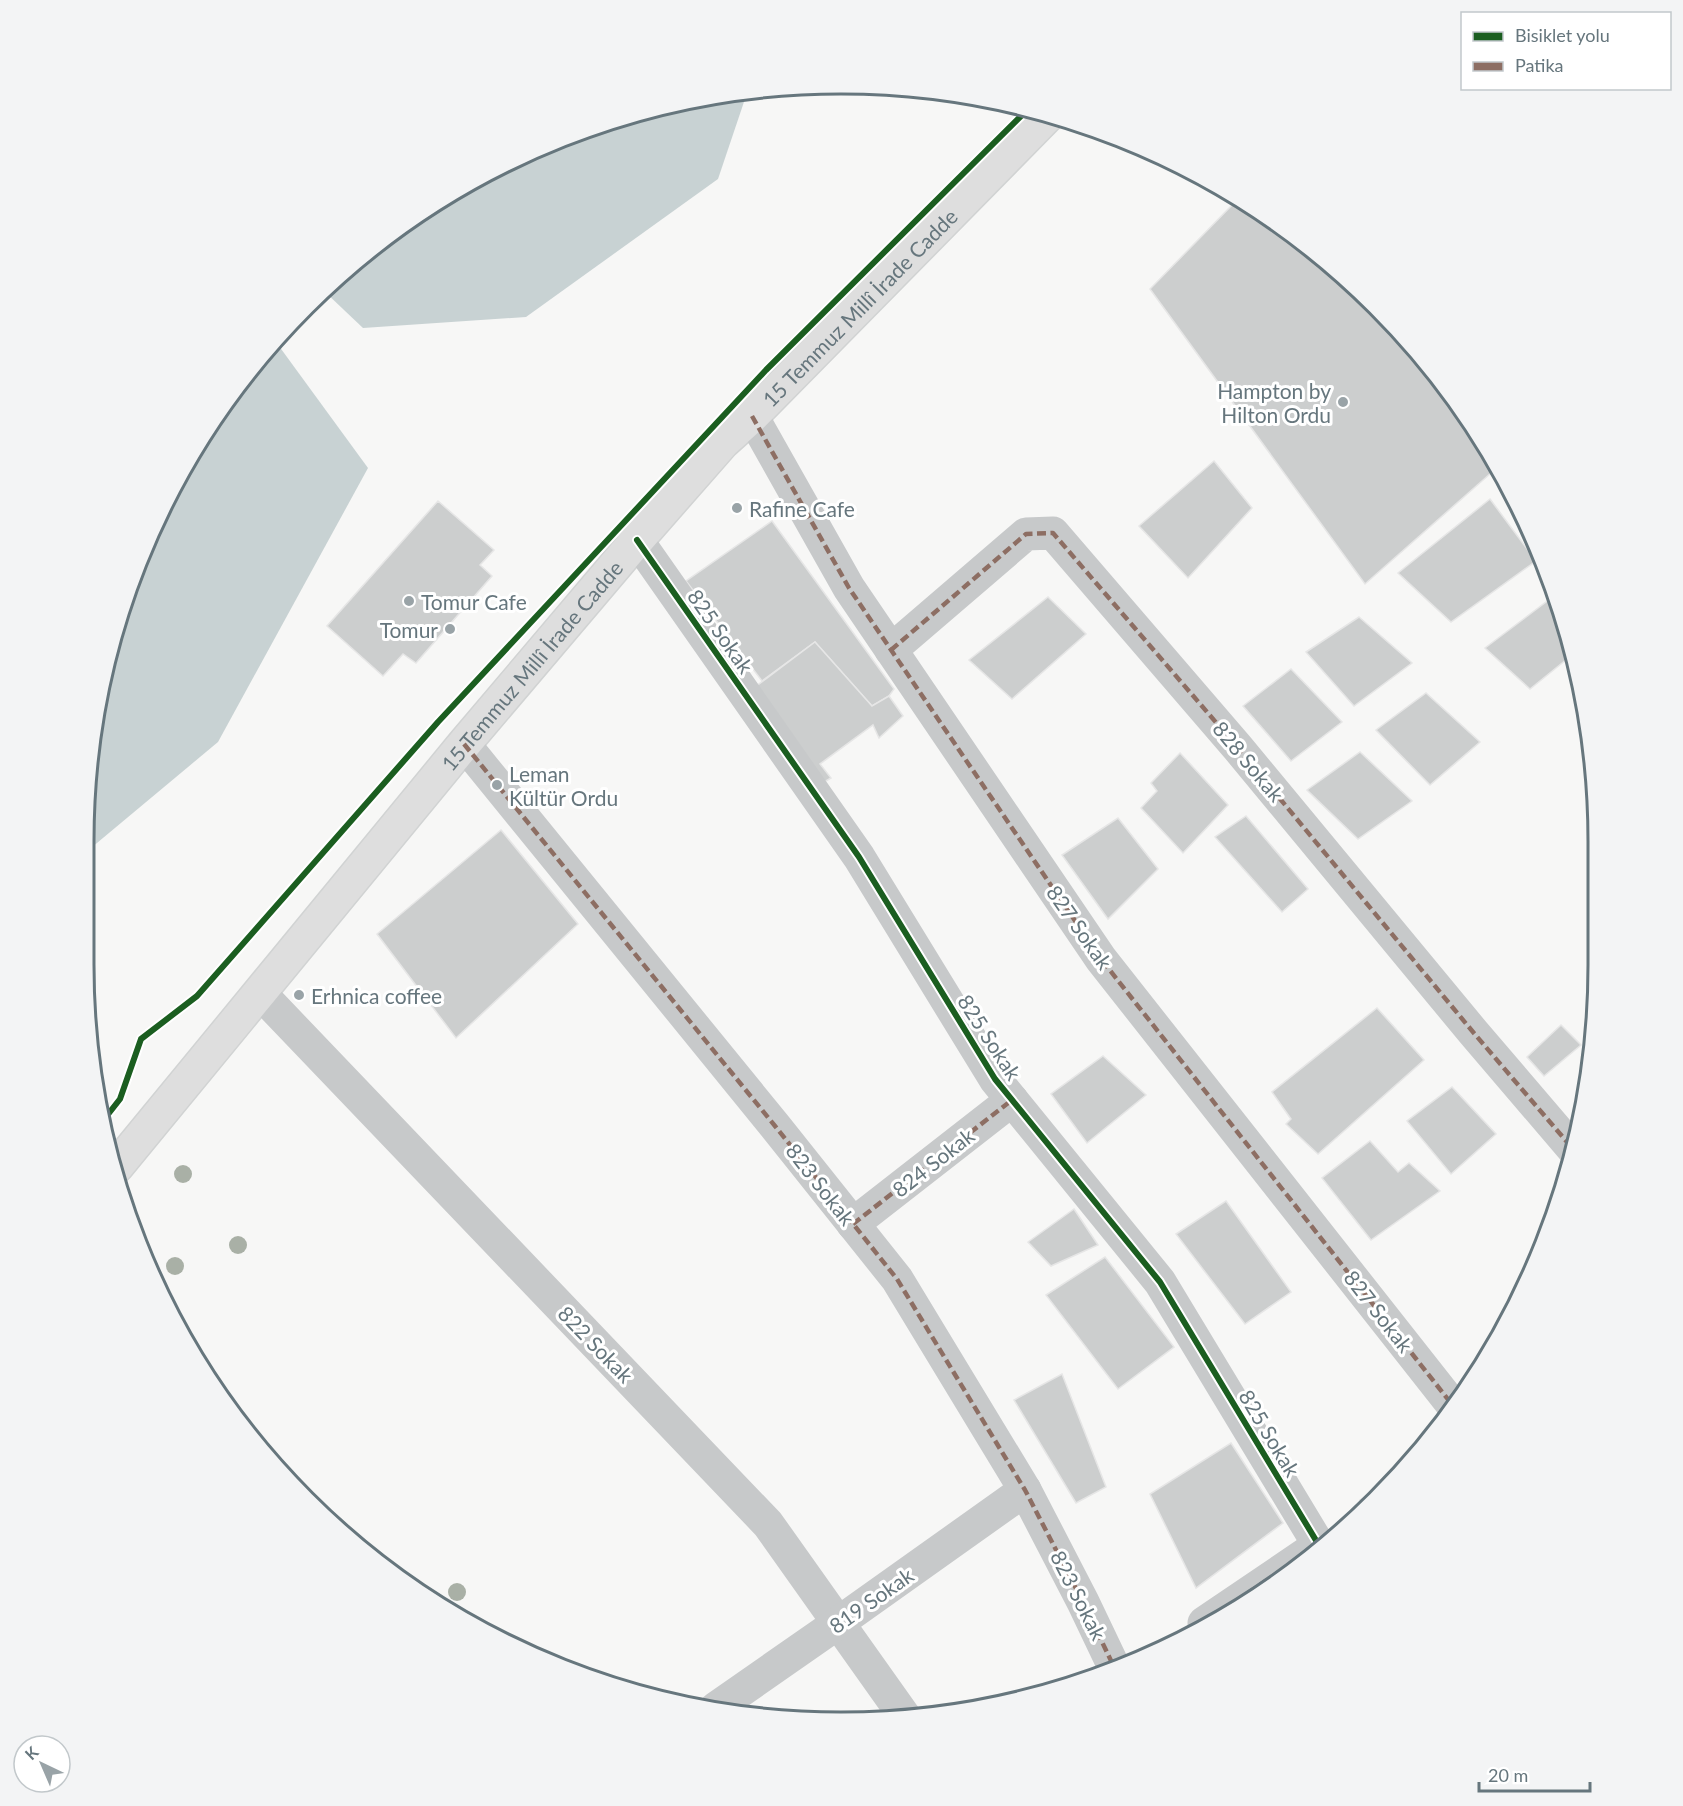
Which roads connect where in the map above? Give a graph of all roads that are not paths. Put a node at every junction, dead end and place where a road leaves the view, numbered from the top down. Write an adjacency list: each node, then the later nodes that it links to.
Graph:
1 (1041, 122): 2 (main road, 15 Temmuz Millî İrade Cadde)
2 (752, 416): 3 (main road, 15 Temmuz Millî İrade Cadde); 4 (street, 827 Sokak)
3 (637, 540): 5 (main road, 15 Temmuz Millî İrade Cadde); 7 (street, 825 Sokak)
4 (891, 650): 8 (street, 828 Sokak); 11 (street, 827 Sokak)
5 (464, 744): 6 (main road, 15 Temmuz Millî İrade Cadde); 10 (street, 823 Sokak)
6 (260, 993): 9 (main road, 15 Temmuz Millî İrade Cadde); 14 (street, 822 Sokak)
7 (1012, 1100): 10 (street, 824 Sokak); 13 (street, 825 Sokak)
8 (1567, 1142)
9 (121, 1161)
10 (853, 1224): 12 (street, 823 Sokak)
11 (1448, 1400)
12 (1025, 1490): 14 (street, 819 Sokak); 15 (street, 823 Sokak)
13 (1316, 1541)
14 (838, 1623): 16 (street, 819 Sokak); 17 (street, 822 Sokak)
15 (1111, 1661)
16 (725, 1702)
17 (899, 1709)

